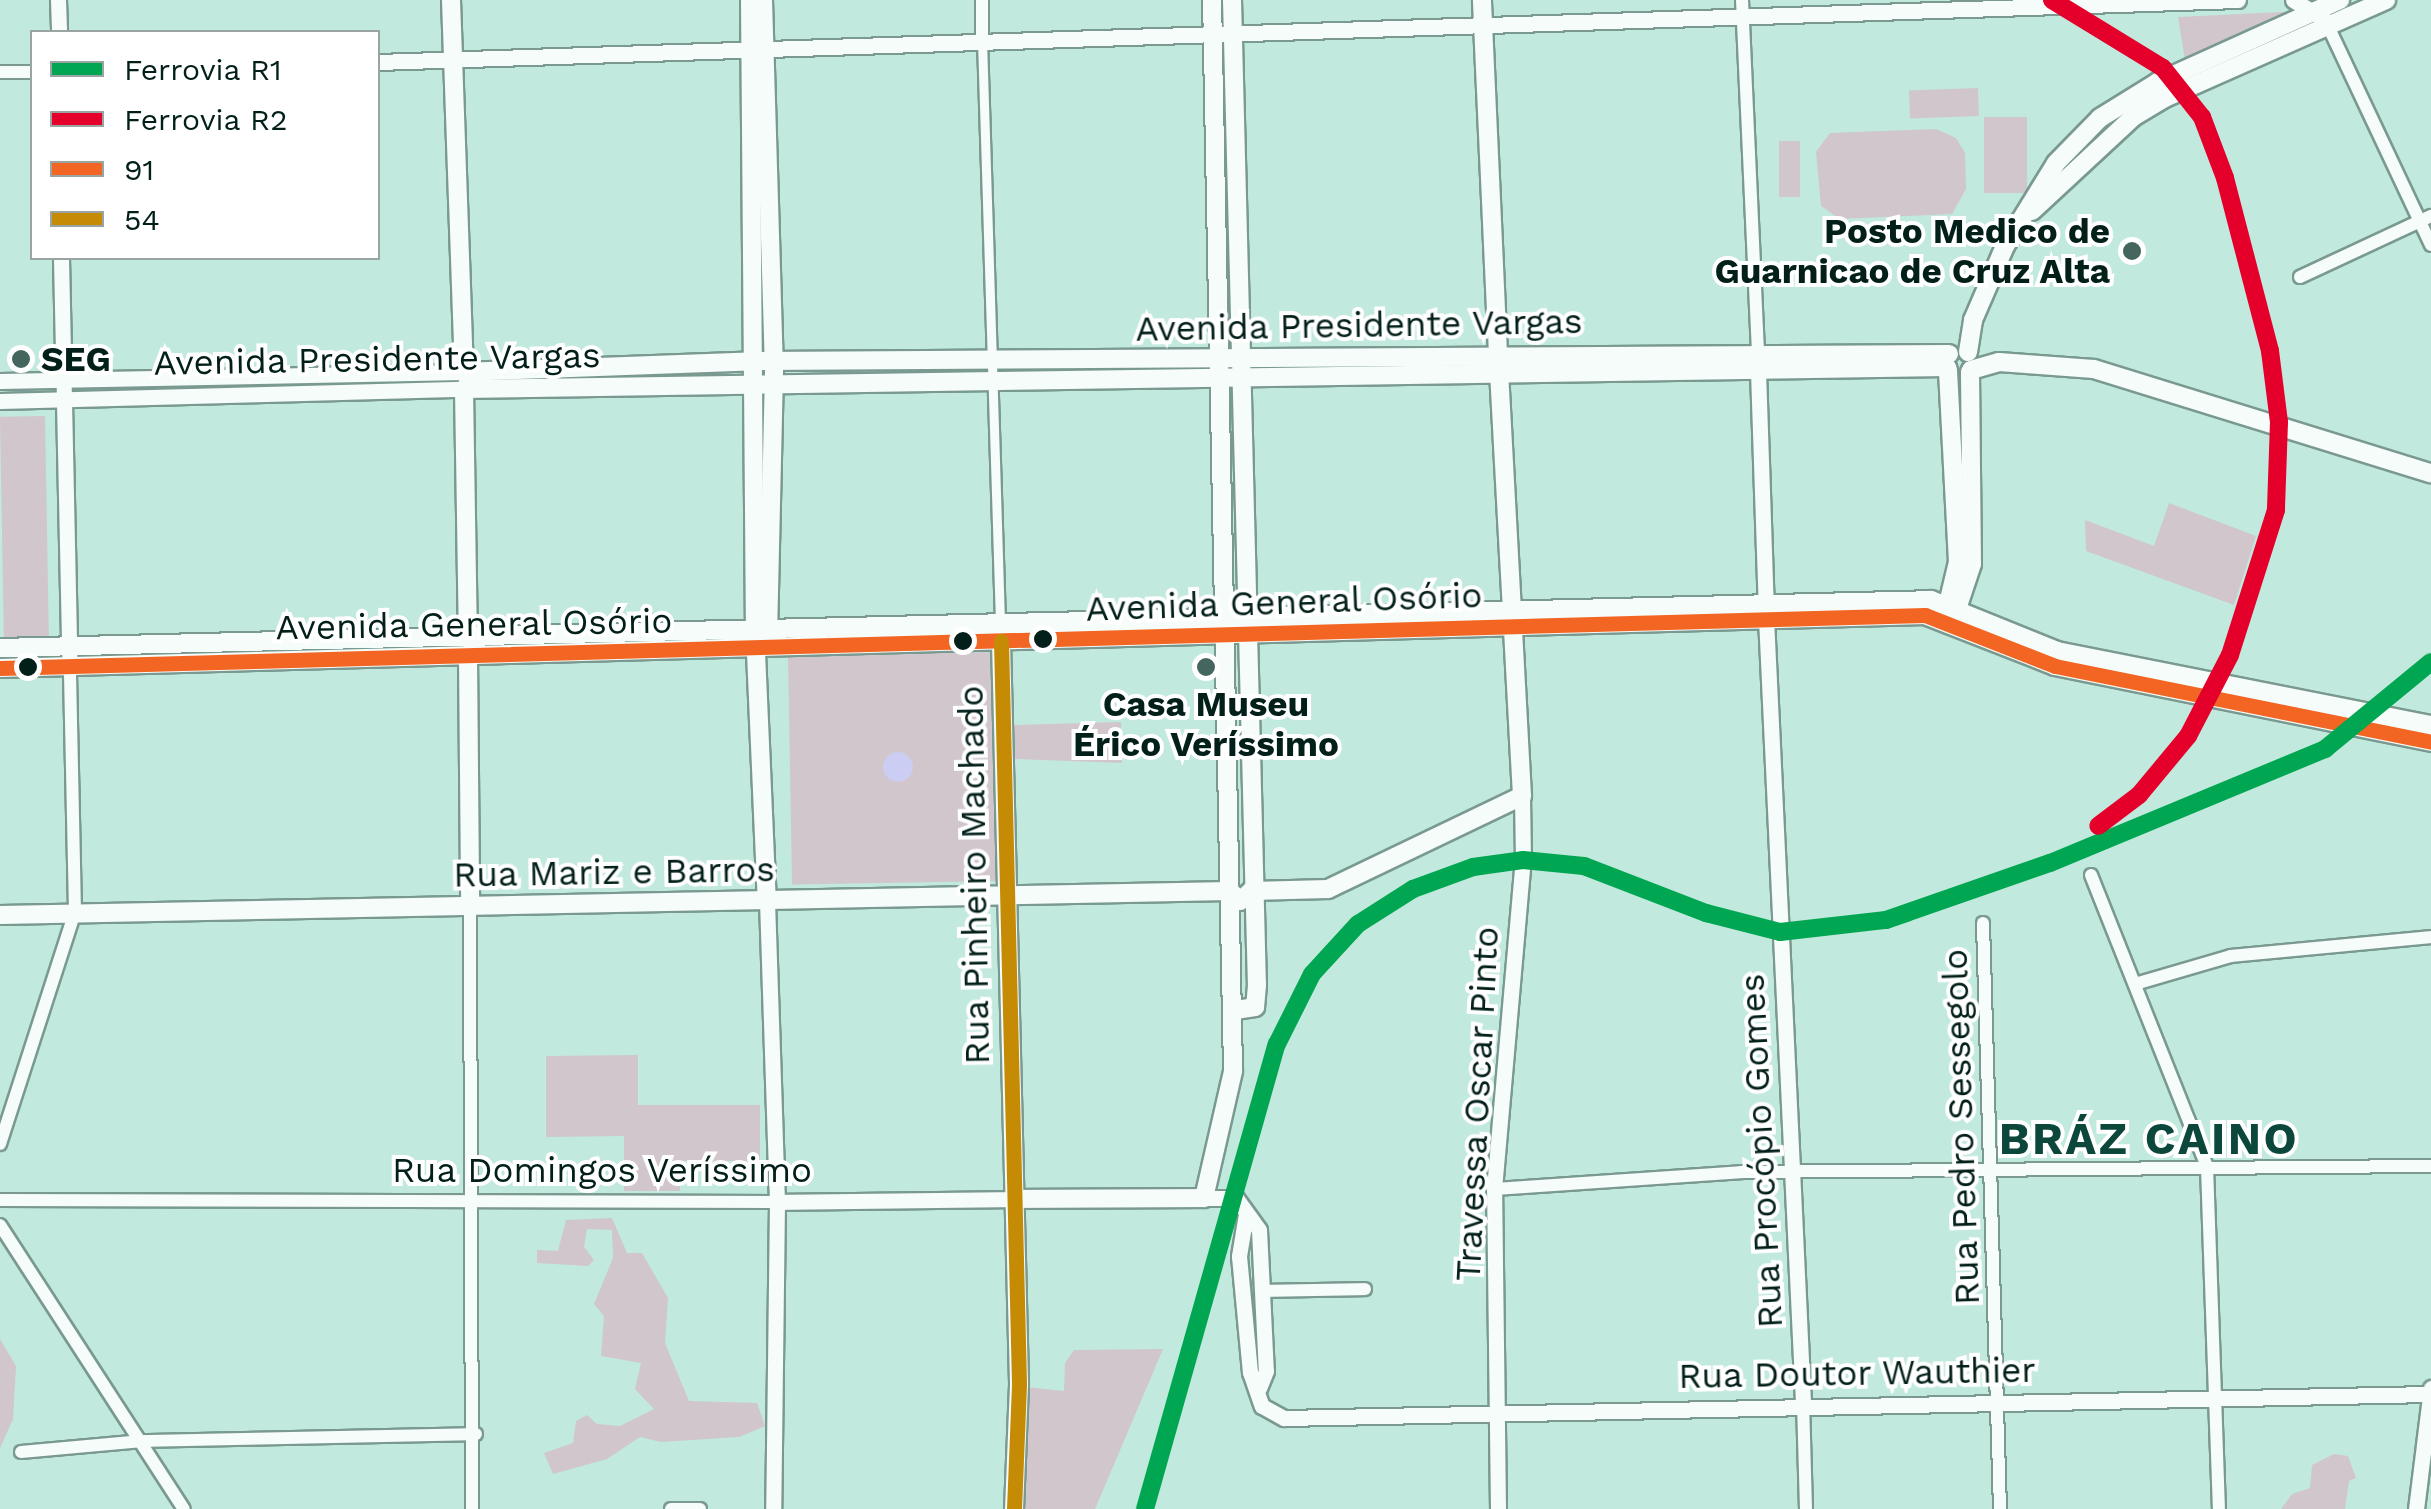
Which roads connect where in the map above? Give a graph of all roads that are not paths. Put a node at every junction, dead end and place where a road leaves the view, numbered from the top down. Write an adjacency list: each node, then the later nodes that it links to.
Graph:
1 (58, 0): 17 (street)
2 (450, 0): 21 (main road)
3 (750, 0): 20 (main road)
4 (763, 0): 20 (main road)
5 (982, 0): 19 (street, Rua Pinheiro Machado)
6 (1212, 0): 18 (main road)
7 (1232, 0): 18 (main road)
8 (1482, 0): 16 (main road)
9 (2238, 0): 13 (street)
10 (2293, 0): 15 (street)
11 (2340, 0): 15 (main road)
12 (2386, 0): 15 (main road)
13 (2056, 2): 14 (street)
14 (1742, 6): 16 (street); 32 (street, Rua Procópio Gomes)
15 (2322, 18): 25 (street); 31 (main road)
16 (1482, 23): 18 (street); 29 (main road)
17 (59, 30)
18 (1222, 33): 19 (street); 33 (main road); 34 (main road)
19 (982, 40): 20 (street); 30 (street, Rua Pinheiro Machado)
20 (759, 48): 21 (street); 35 (main road)
21 (451, 60): 22 (street); 38 (main road)
22 (380, 62)
23 (0, 72): 24 (street)
24 (30, 72)
25 (2425, 219): 26 (street); 28 (street)
26 (2431, 245)
27 (60, 260): 37 (street)
28 (2300, 277)
29 (1498, 354): 32 (main road, Avenida Presidente Vargas); 34 (main road, Avenida Presidente Vargas); 36 (main road)
30 (992, 360): 33 (main road, Avenida Presidente Vargas); 35 (main road, Avenida Presidente Vargas); 39 (street, Rua Pinheiro Machado)
31 (1960, 361): 32 (main road, Avenida Presidente Vargas); 43 (main road, Avenida Presidente Vargas); 45 (main road)
32 (1758, 363): 36 (main road, Avenida Presidente Vargas); 44 (street, Rua Procópio Gomes)
33 (1219, 368): 34 (main road, Avenida Presidente Vargas); 39 (main road, Avenida Presidente Vargas); 47 (main road)
34 (1242, 369): 36 (main road, Avenida Presidente Vargas); 46 (main road)
35 (762, 373): 38 (main road, Avenida Presidente Vargas); 39 (main road, Avenida Presidente Vargas); 52 (main road)
36 (1499, 376): 48 (main road)
37 (61, 379): 38 (street, Avenida Presidente Vargas); 40 (street, Avenida Presidente Vargas); 41 (street)
38 (464, 380): 41 (street, Avenida Presidente Vargas); 54 (main road)
39 (992, 381): 49 (street, Rua Pinheiro Machado)
40 (0, 382)
41 (60, 398): 42 (street, Avenida Presidente Vargas); 53 (street)
42 (0, 400)
43 (2431, 473)
44 (1766, 610): 45 (main road, Avenida General Osório); 48 (main road, Avenida General Osório); 78 (street, Rua Procópio Gomes)
45 (1951, 613): 58 (main road, Avenida General Osório)
46 (1247, 617): 47 (main road, Avenida General Osório); 48 (main road, Avenida General Osório); 51 (main road)
47 (1225, 618): 49 (main road, Avenida General Osório); 50 (main road)
48 (1516, 619): 51 (main road, Avenida General Osório); 61 (main road)
49 (1001, 634): 50 (main road, Avenida General Osório); 52 (main road, Avenida General Osório); 65 (main road, Rua Pinheiro Machado)
50 (1224, 638): 51 (main road, Avenida General Osório); 63 (main road)
51 (1246, 638): 64 (main road)
52 (762, 644): 54 (main road, Avenida General Osório); 66 (main road)
53 (69, 646): 54 (main road, Avenida General Osório); 55 (main road, Avenida General Osório); 56 (street)
54 (468, 647): 56 (main road, Avenida General Osório); 67 (main road)
55 (0, 648)
56 (70, 666): 57 (main road, Avenida General Osório); 68 (street)
57 (0, 668)
58 (2229, 691): 59 (main road, Avenida General Osório); 60 (main road, Avenida General Osório)
59 (2431, 725)
60 (2431, 742)
61 (1522, 796): 64 (main road, Rua Mariz e Barros); 79 (street, Travessa Oscar Pinto)
62 (2091, 875): 72 (street)
63 (1230, 891): 64 (main road, Rua Mariz e Barros); 65 (main road, Rua Mariz e Barros); 73 (main road)
64 (1252, 891): 73 (main road)
65 (1008, 899): 66 (main road, Rua Mariz e Barros); 81 (main road, Rua Pinheiro Machado)
66 (767, 902): 67 (main road, Rua Mariz e Barros); 83 (street)
67 (470, 908): 68 (main road, Rua Mariz e Barros); 84 (street)
68 (75, 912): 69 (main road, Rua Mariz e Barros); 74 (street)
69 (0, 915)
70 (1983, 922): 77 (street, Rua Pedro Sessegolo)
71 (2431, 937): 72 (street)
72 (2135, 984): 76 (street)
73 (1235, 1010): 80 (main road)
74 (0, 1144)
75 (2431, 1166): 76 (street)
76 (2207, 1167): 77 (street); 91 (street)
77 (1995, 1173): 78 (street); 92 (street, Rua Pedro Sessegolo)
78 (1792, 1174): 79 (street); 93 (street, Rua Procópio Gomes)
79 (1494, 1189): 94 (street, Travessa Oscar Pinto)
80 (1204, 1198): 81 (main road, Rua Domingos Veríssimo); 85 (street)
81 (1012, 1199): 83 (street, Rua Domingos Veríssimo); 103 (main road, Rua Pinheiro Machado)
82 (0, 1200): 84 (street, Rua Domingos Veríssimo)
83 (777, 1202): 84 (street, Rua Domingos Veríssimo); 102 (street)
84 (472, 1204): 95 (street)
85 (1246, 1214): 88 (street); 89 (street)
86 (0, 1225): 96 (street)
87 (1365, 1289): 88 (street)
88 (1265, 1291): 89 (street)
89 (1260, 1388): 94 (street, Rua Doutor Wauthier)
90 (2431, 1392): 91 (street, Rua Doutor Wauthier); 108 (street)
91 (2214, 1395): 92 (street, Rua Doutor Wauthier); 107 (street)
92 (1999, 1400): 93 (street, Rua Doutor Wauthier); 106 (street, Rua Pedro Sessegolo)
93 (1804, 1402): 94 (street, Rua Doutor Wauthier); 105 (street, Rua Procópio Gomes)
94 (1496, 1412): 104 (street, Travessa Oscar Pinto)
95 (476, 1434): 96 (street); 99 (street)
96 (143, 1440): 97 (street); 98 (street)
97 (21, 1452)
98 (184, 1509)
99 (472, 1509)
100 (671, 1509): 101 (street)
101 (700, 1509)
102 (773, 1509)
103 (1014, 1509)
104 (1498, 1509)
105 (1806, 1509)
106 (2000, 1509)
107 (2220, 1509)
108 (2416, 1509)

